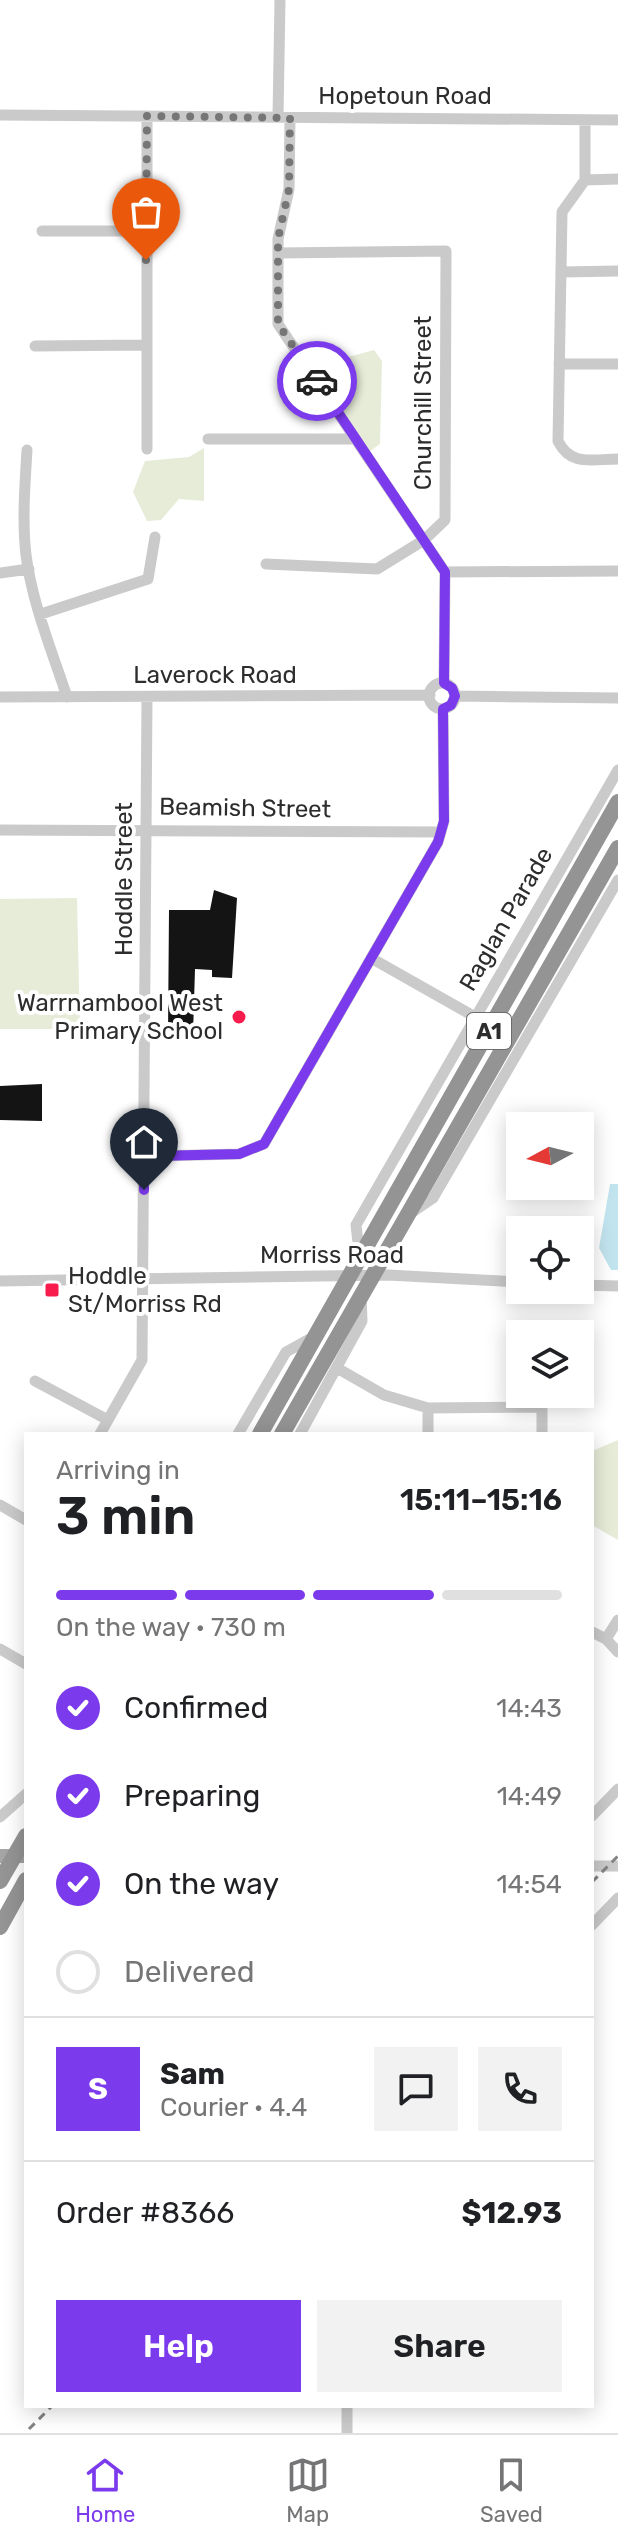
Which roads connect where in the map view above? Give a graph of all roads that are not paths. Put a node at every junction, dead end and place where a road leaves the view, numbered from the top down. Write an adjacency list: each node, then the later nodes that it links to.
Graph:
1 (280, 0): 4 (street)
2 (0, 115): 3 (street, Hopetoun Road)
3 (147, 116): 4 (street, Hopetoun Road); 10 (street)
4 (284, 118): 5 (street, Hopetoun Road); 11 (street)
5 (585, 120): 6 (street, Hopetoun Road); 8 (street)
6 (618, 120)
7 (618, 179): 8 (street)
8 (585, 180): 13 (street)
9 (42, 231): 10 (street)
10 (146, 231): 14 (street)
11 (278, 253): 19 (street); 24 (street, Churchill Street)
12 (618, 271): 13 (street)
13 (561, 272): 16 (street)
14 (146, 345): 15 (street); 20 (street)
15 (35, 346)
16 (559, 364): 17 (street); 22 (street)
17 (618, 364)
18 (208, 439): 19 (street)
19 (355, 439): 24 (street)
20 (147, 449)
21 (27, 450): 26 (street)
22 (618, 459)
23 (155, 537): 30 (street)
24 (424, 540): 25 (street); 28 (street)
25 (266, 564)
26 (29, 569): 29 (street); 30 (street)
27 (618, 571): 28 (street)
28 (445, 572): 31 (street)
29 (0, 573)
30 (41, 614): 35 (street)
31 (444, 683): 32 (street); 33 (street)
32 (430, 695): 36 (street, Laverock Road); 38 (street)
33 (455, 696): 37 (street); 38 (street)
34 (0, 697): 35 (street, Laverock Road)
35 (67, 697): 36 (street, Laverock Road)
36 (147, 698): 41 (street, Hoddle Street)
37 (618, 698)
38 (443, 709): 43 (street)
39 (618, 770): 47 (street, Raglan Parade)
40 (618, 802): 50 (highway, Raglan Parade / A1)
41 (146, 829): 42 (street, Beamish Street); 43 (street, Beamish Street); 48 (street, Hoddle Street)
42 (0, 830)
43 (441, 832): 46 (street)
44 (618, 848): 49 (highway, A1)
45 (618, 880): 49 (street)
46 (371, 958): 47 (street); 48 (street)
47 (477, 1018): 50 (street, Raglan Parade)
48 (144, 1160): 53 (street, Hoddle Street)
49 (408, 1215): 52 (highway, A1)
50 (360, 1260): 51 (highway, Raglan Parade / A1)
51 (349, 1276): 52 (street, Morriss Road); 53 (street, Morriss Road); 59 (highway, Raglan Parade / A1)
52 (371, 1276): 55 (street, Morriss Road); 58 (highway, A1)
53 (143, 1279): 54 (street, Morriss Road); 63 (street, Hoddle Street)
54 (0, 1281)
55 (506, 1281)
56 (594, 1285): 57 (street)
57 (618, 1286)
58 (361, 1294): 60 (street); 67 (highway, A1)
59 (319, 1333): 65 (street); 66 (highway, Raglan Parade / A1)
60 (337, 1368): 62 (street); 68 (street)
61 (35, 1381): 63 (street)
62 (428, 1408): 69 (street); 70 (street)
63 (108, 1420): 64 (street, Hoddle Street)
64 (101, 1432)
65 (239, 1432)
66 (261, 1432)
67 (283, 1432)
68 (301, 1432)
69 (428, 1432)
70 (542, 1432)
71 (0, 1505): 72 (street)
72 (24, 1519)
73 (618, 1620): 75 (street)
74 (594, 1633): 75 (street)
75 (606, 1639): 77 (street)
76 (0, 1649): 78 (street)
77 (618, 1652)
78 (24, 1663)
79 (618, 1788): 81 (street); 82 (street)
80 (24, 1796): 83 (street)
81 (594, 1806)
82 (594, 1814)
83 (0, 1817)
84 (14, 1856): 87 (highway)
85 (594, 1865): 86 (street)
86 (618, 1866)
87 (0, 1881)
88 (24, 1884): 91 (highway)
89 (618, 1898): 90 (street)
90 (594, 1923)
91 (0, 1927)
92 (347, 2408): 93 (street)
93 (347, 2433)

